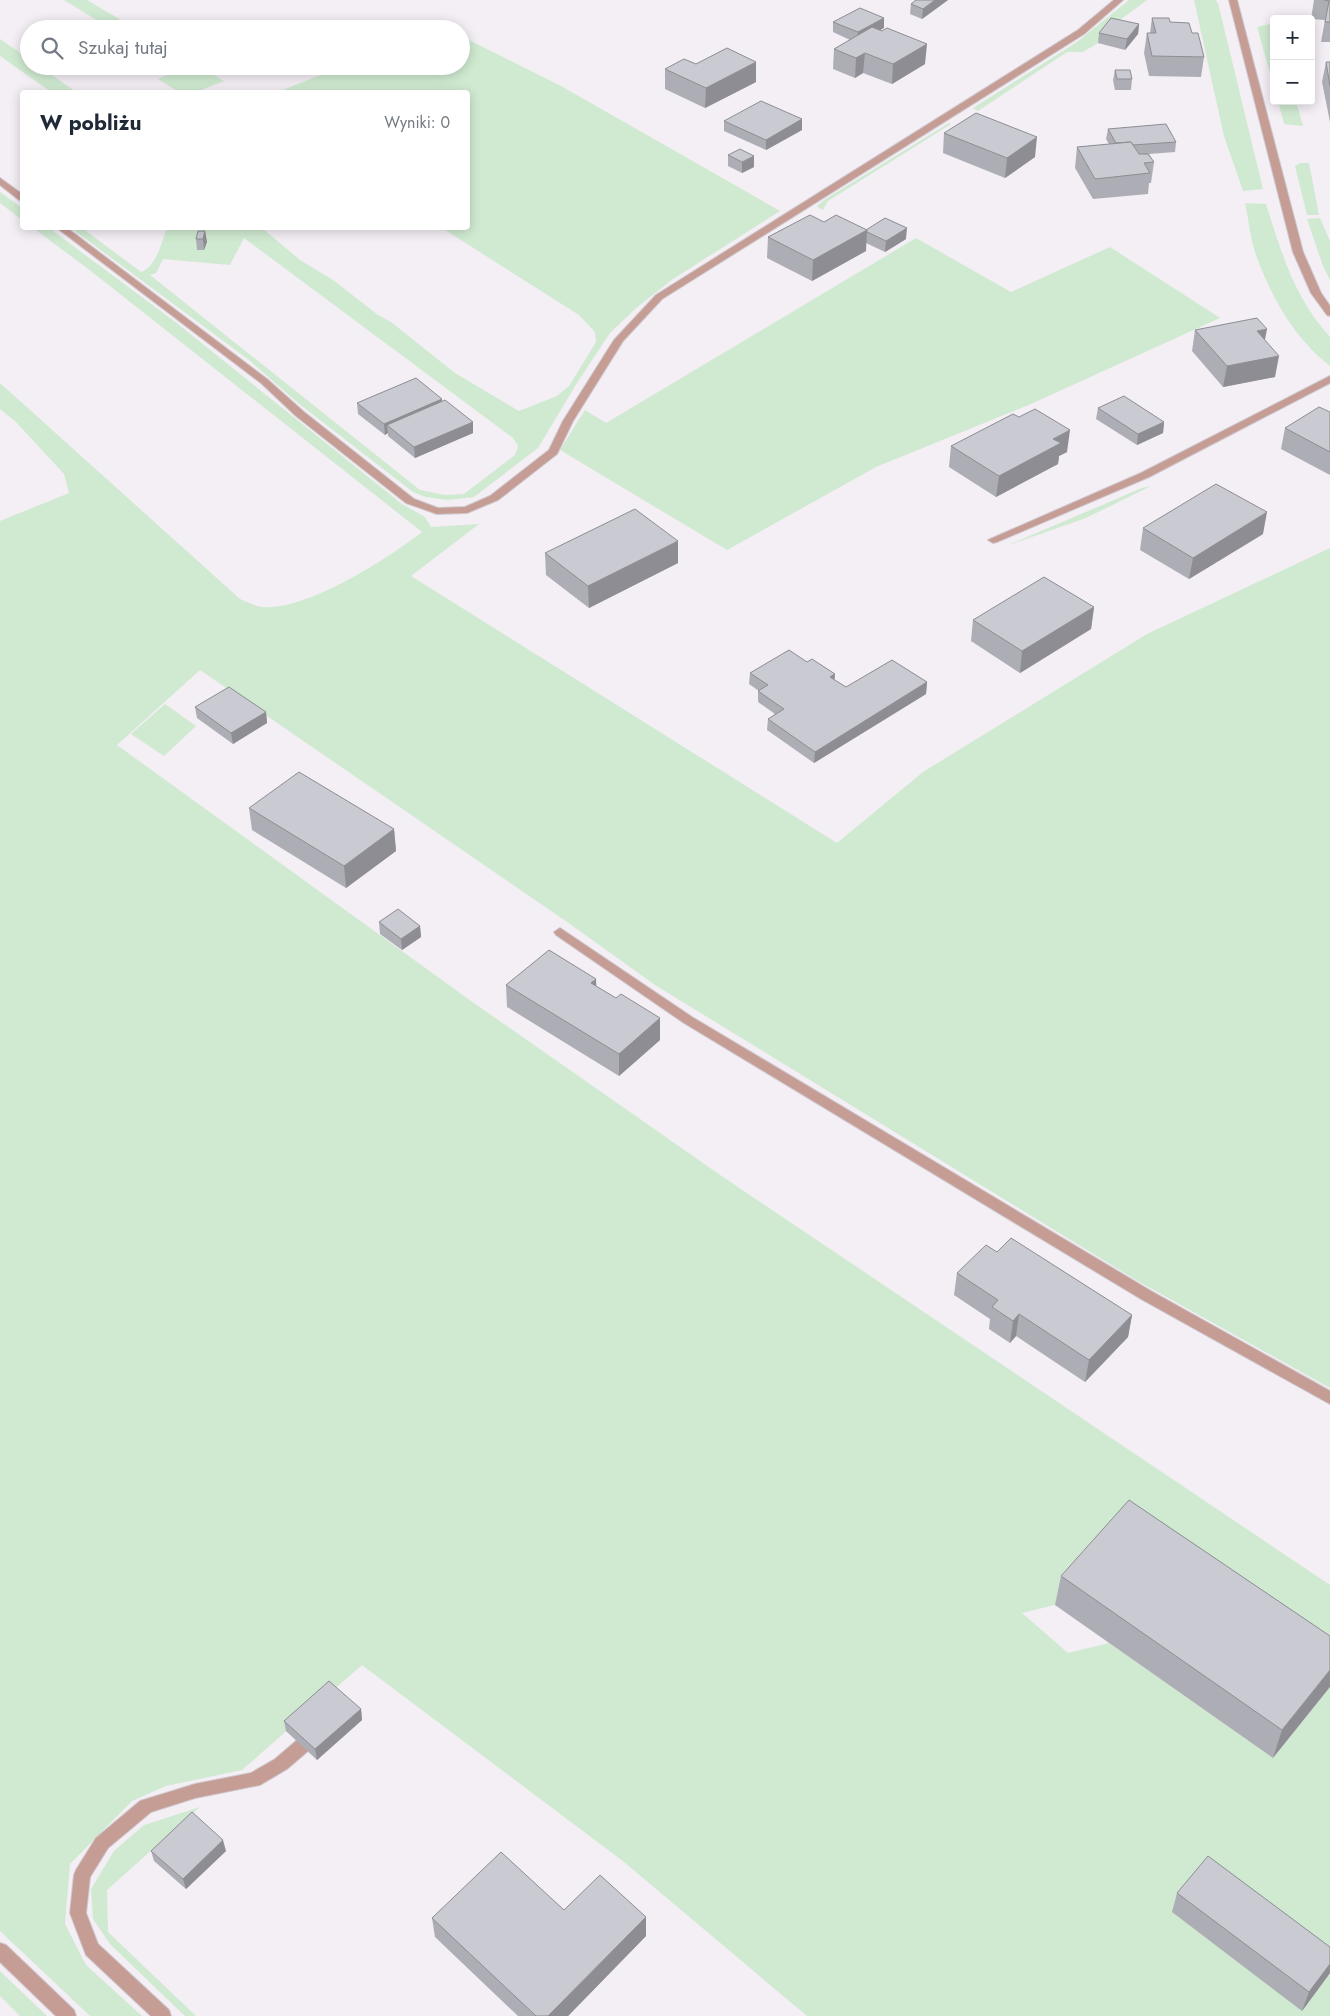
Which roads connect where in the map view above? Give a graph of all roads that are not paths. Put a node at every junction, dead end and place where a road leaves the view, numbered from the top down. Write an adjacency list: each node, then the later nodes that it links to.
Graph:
1 (1119, 0): 5 (street)
2 (1233, 0): 6 (street)
3 (0, 181): 4 (street)
4 (20, 196)
5 (65, 230)
6 (1330, 313)
7 (1330, 379): 8 (street)
8 (993, 540)
9 (560, 932): 10 (street)
10 (1330, 1398)
11 (302, 1746): 14 (street)
12 (0, 1951): 13 (street)
13 (68, 2016)
14 (164, 2016)

